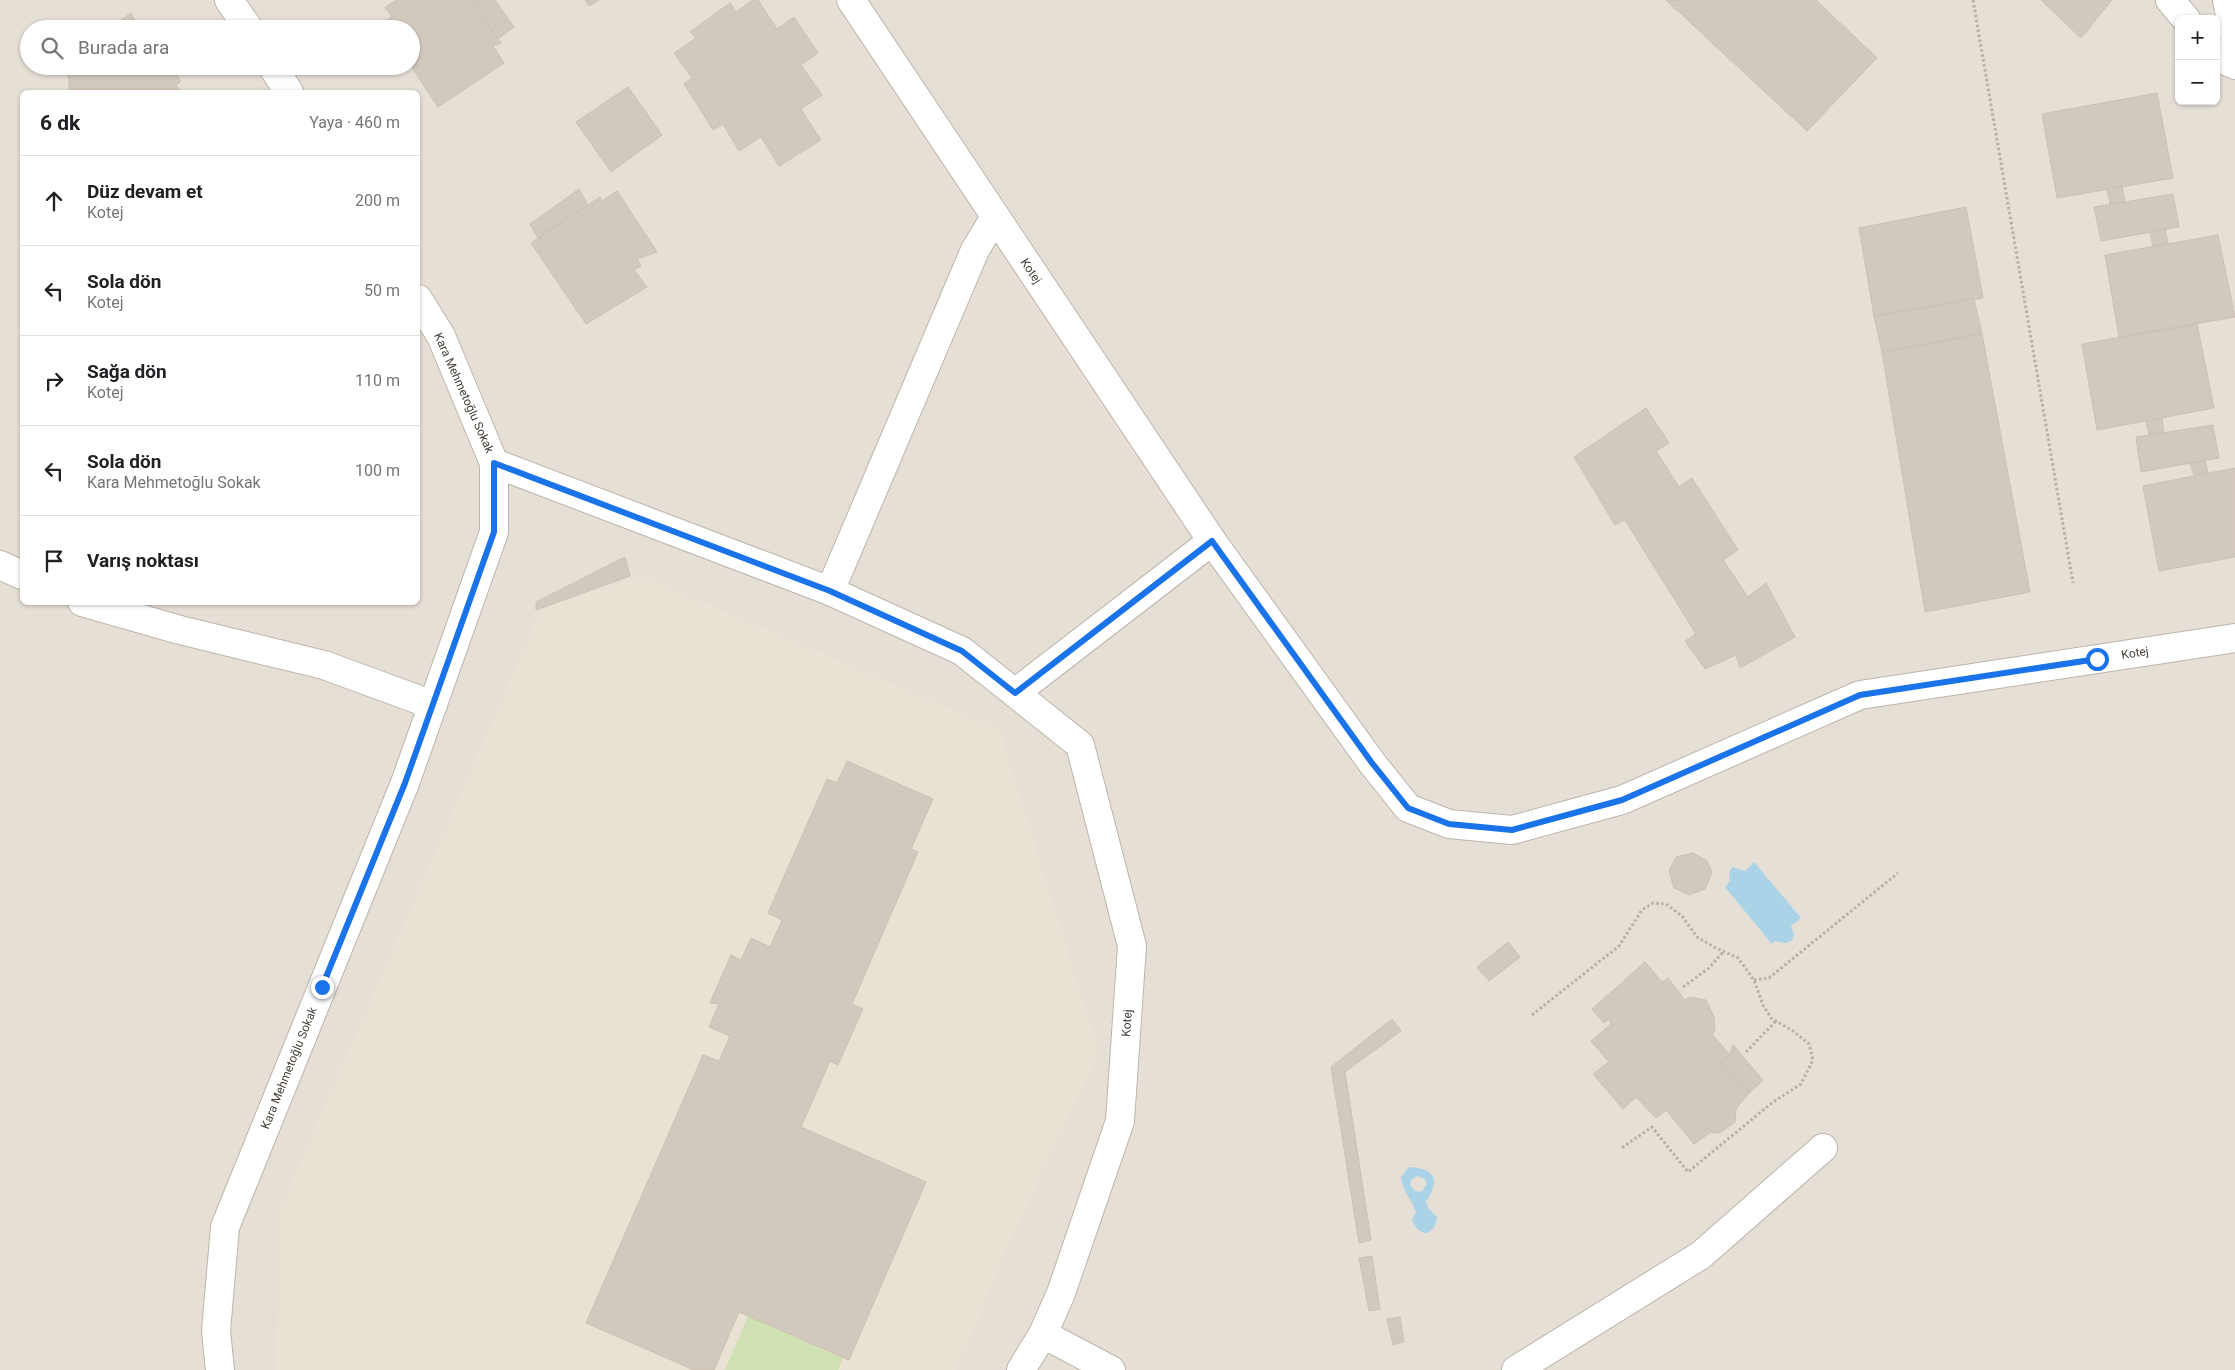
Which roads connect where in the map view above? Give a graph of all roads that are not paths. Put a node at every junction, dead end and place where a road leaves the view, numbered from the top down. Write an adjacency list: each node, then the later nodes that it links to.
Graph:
1 (230, 0): 6 (street)
2 (851, 0): 10 (street, Kotej)
3 (2170, 0): 5 (street)
4 (2227, 0): 7 (street)
5 (2183, 15)
6 (243, 20)
7 (2228, 55)
8 (278, 75): 9 (street)
9 (287, 90)
10 (994, 217): 13 (street, Kotej); 16 (street)
11 (420, 302): 12 (street, Kara Mehmetoğlu Sokak)
12 (494, 463): 16 (street, Kotej); 20 (street, Kara Mehmetoğlu Sokak)
13 (1212, 541): 18 (street, Kotej); 19 (street)
14 (0, 565): 15 (street)
15 (20, 574)
16 (830, 591): 19 (street, Kotej)
17 (92, 605): 20 (street)
18 (2235, 638)
19 (1015, 693): 22 (street, Kotej)
20 (433, 705): 23 (street, Kara Mehmetoğlu Sokak)
21 (1823, 1148): 26 (street)
22 (1043, 1334): 24 (street, Kotej); 25 (street)
23 (220, 1370)
24 (1021, 1370)
25 (1111, 1370)
26 (1516, 1370)

